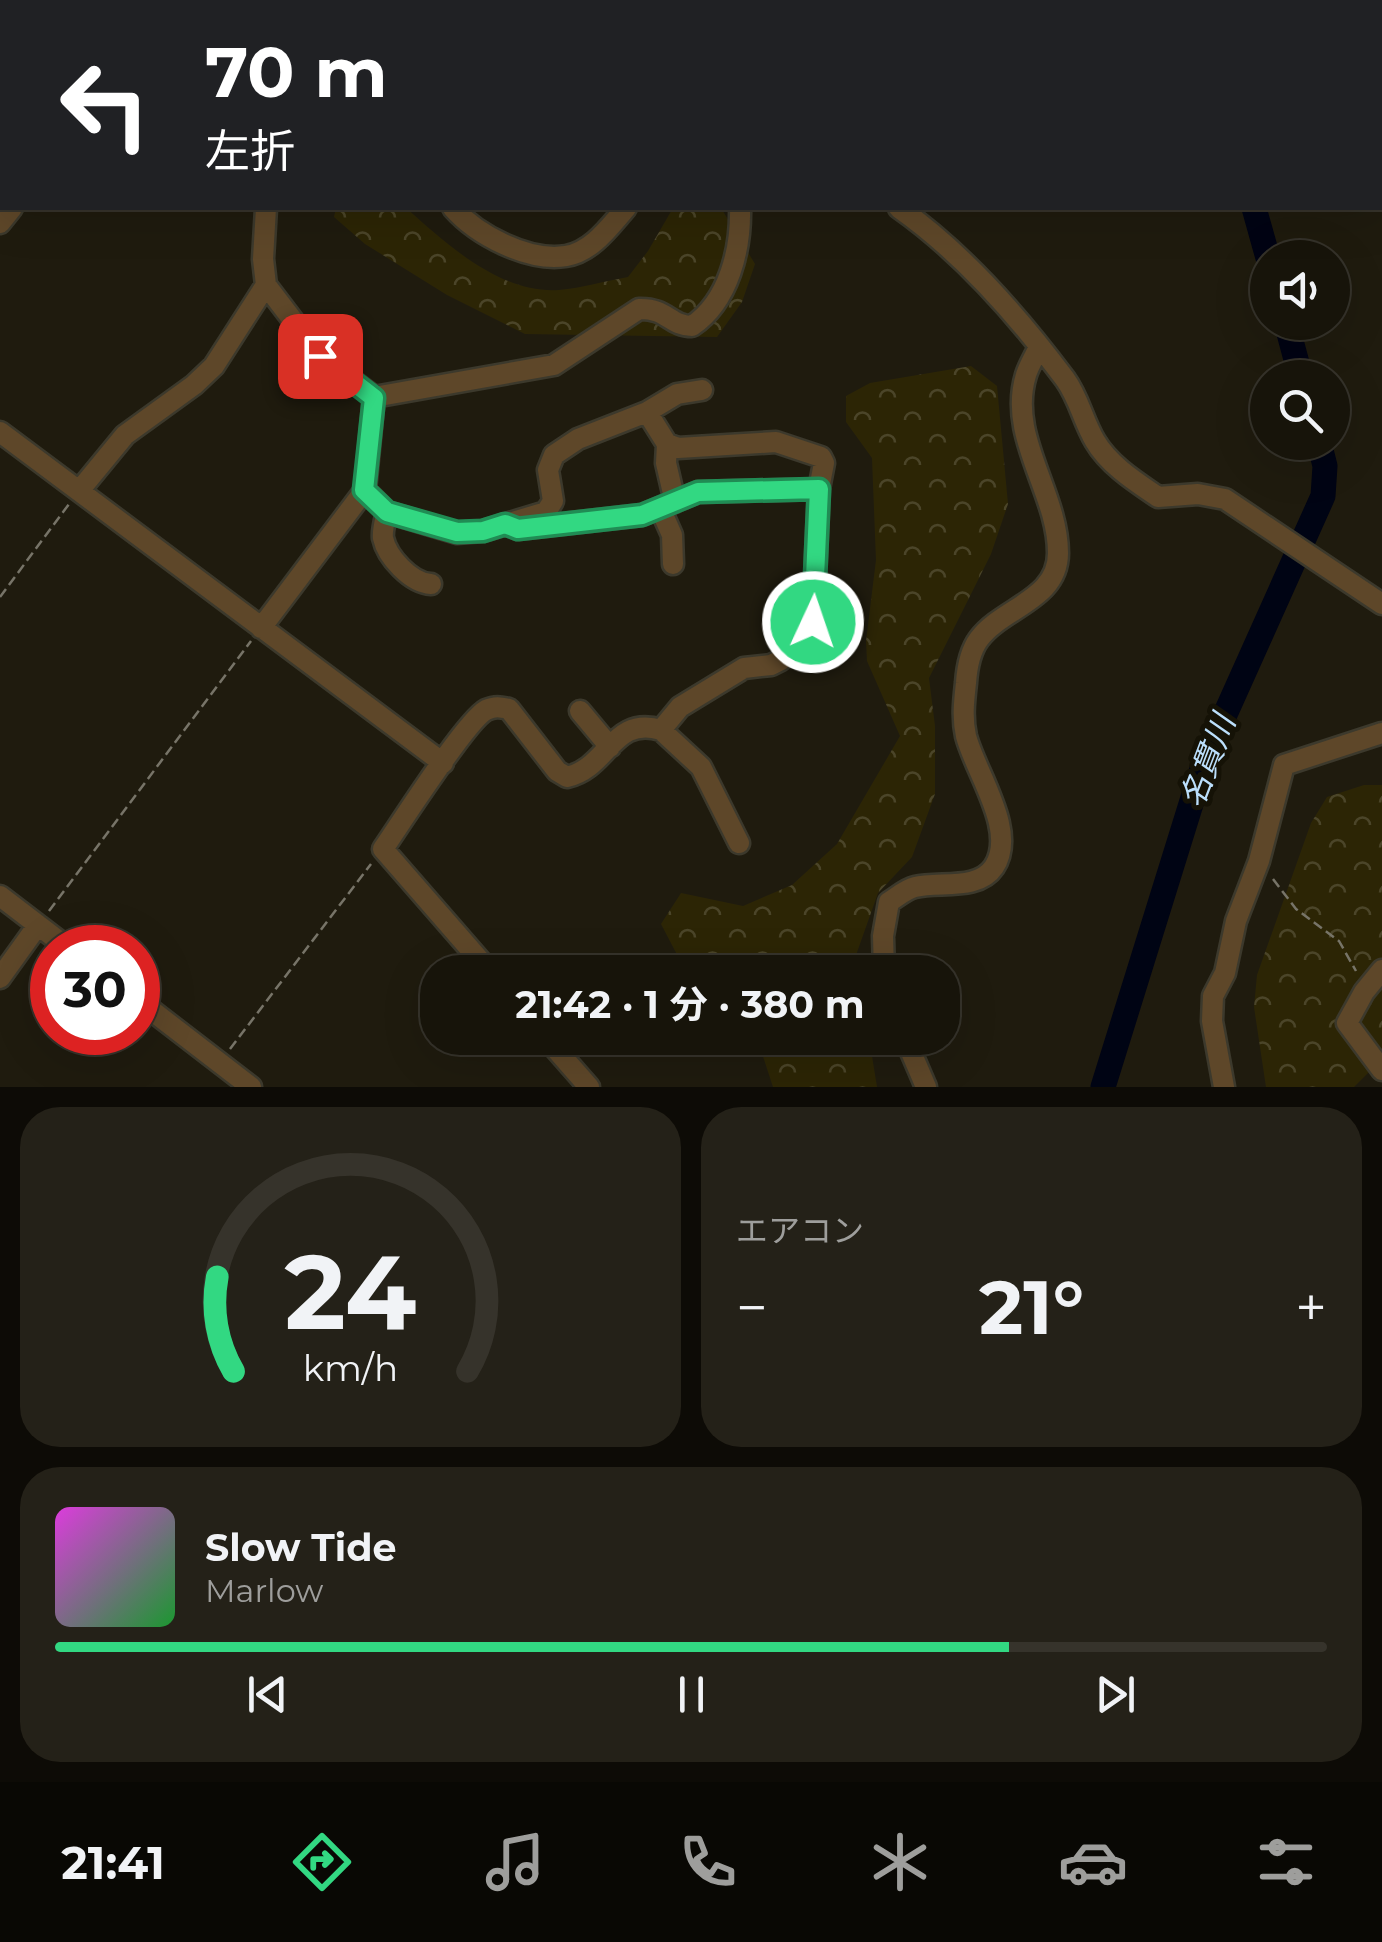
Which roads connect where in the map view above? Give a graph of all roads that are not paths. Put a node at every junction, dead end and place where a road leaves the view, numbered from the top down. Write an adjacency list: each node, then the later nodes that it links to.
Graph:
1 (266, 210): 6 (street)
2 (455, 210): 3 (street)
3 (624, 210)
4 (740, 210): 9 (street)
5 (902, 210): 7 (street)
6 (266, 285): 9 (street); 14 (street)
7 (1039, 347): 21 (street); 33 (street)
8 (702, 390): 10 (street)
9 (374, 398): 15 (street)
10 (647, 412): 12 (street); 18 (street)
11 (0, 432): 14 (street)
12 (667, 444): 13 (street); 16 (street)
13 (819, 489): 16 (street); 24 (street)
14 (79, 490): 22 (street)
15 (364, 490): 17 (street); 22 (street)
16 (667, 505): 18 (street); 19 (street)
17 (387, 512): 18 (street); 20 (street)
18 (505, 524)
19 (673, 564)
20 (431, 584)
21 (1382, 604)
22 (261, 628): 27 (street)
23 (580, 712): 26 (street)
24 (661, 730): 26 (street); 28 (street)
25 (1382, 733): 43 (street)
26 (610, 747): 27 (street)
27 (443, 763): 32 (street)
28 (739, 843)
29 (0, 896): 30 (street)
30 (37, 925)
31 (30, 937): 35 (street)
32 (475, 955)
33 (884, 955)
34 (1382, 970): 39 (street)
35 (0, 978)
36 (160, 1016): 40 (street)
37 (561, 1055): 41 (street)
38 (912, 1055): 42 (street)
39 (1382, 1070)
40 (251, 1087)
41 (589, 1087)
42 (926, 1087)
43 (1224, 1087)

